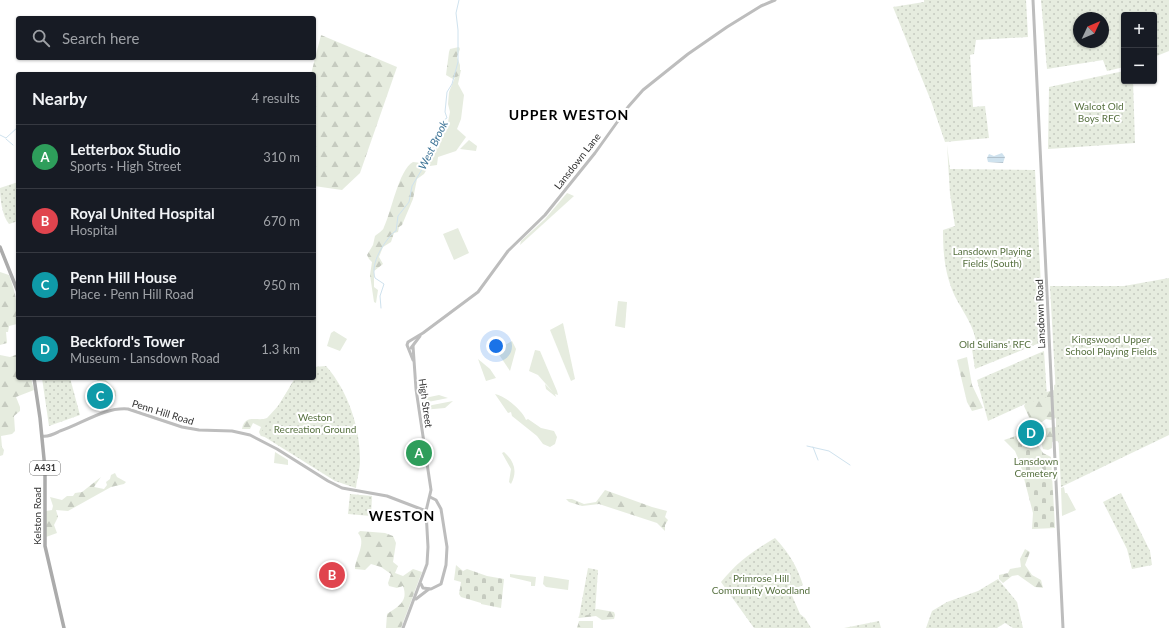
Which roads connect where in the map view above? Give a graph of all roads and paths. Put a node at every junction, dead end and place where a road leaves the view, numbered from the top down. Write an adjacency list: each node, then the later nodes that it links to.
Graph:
1 (775, 0): 5 (street, Lansdown Lane)
2 (1033, 0): 19 (street, Lansdown Road)
3 (0, 247): 4 (main road)
4 (16, 287)
5 (423, 333): 6 (street, Lansdown Lane); 7 (street, Lansdown Lane)
6 (411, 341): 7 (street); 8 (street)
7 (413, 346): 8 (street); 9 (street, High Street)
8 (408, 347): 9 (street, High Street)
9 (413, 360): 12 (street, High Street)
10 (34, 380): 11 (main road, Kelston Road / A431)
11 (42, 436): 13 (street, Penn Hill Road); 17 (main road, Kelston Road / A431)
12 (430, 496): 13 (street, High Street); 15 (street)
13 (426, 511): 14 (street, High Street)
14 (421, 584): 15 (street); 16 (street, High Street)
15 (429, 589): 16 (street)
16 (414, 601): 18 (street, High Street)
17 (64, 628)
18 (403, 628)
19 (1063, 628)

